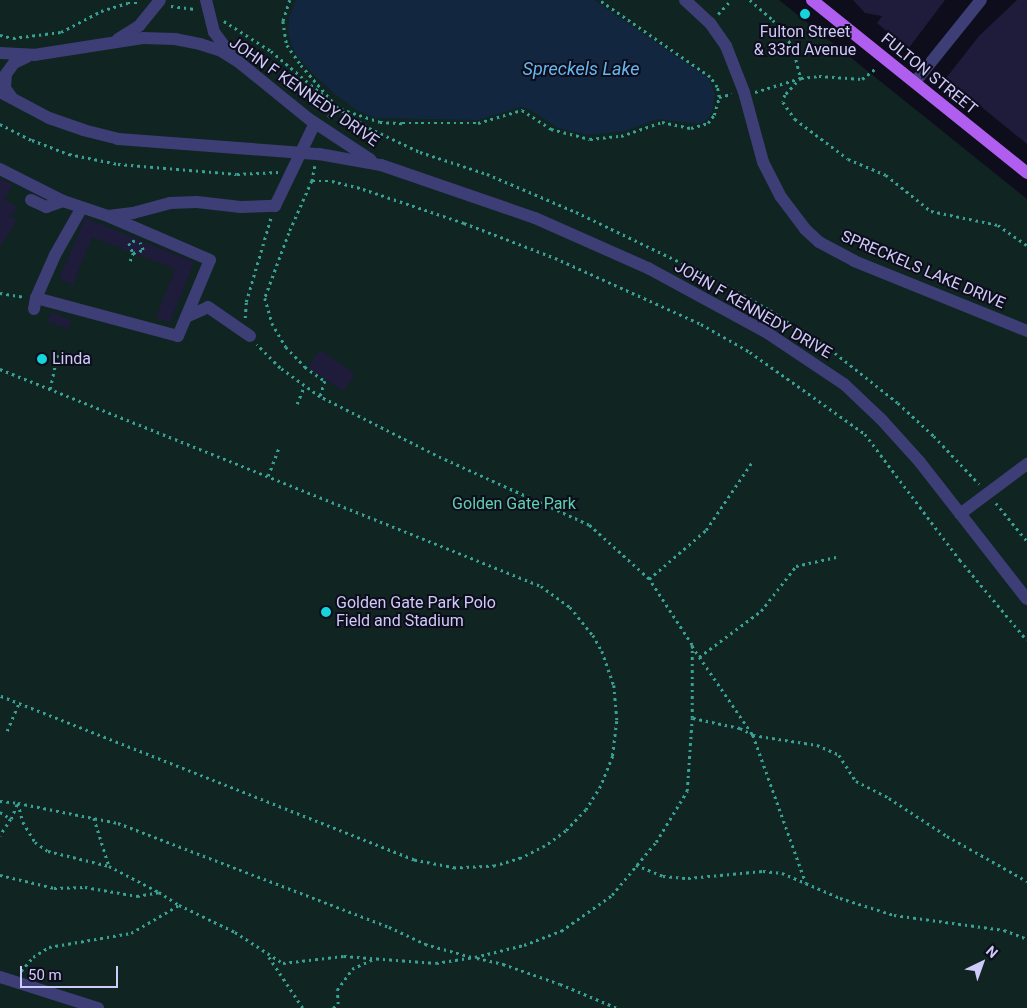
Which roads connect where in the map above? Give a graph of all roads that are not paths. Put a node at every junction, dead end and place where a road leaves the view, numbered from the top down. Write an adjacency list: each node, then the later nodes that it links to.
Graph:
1 (685, 0): 23 (street, SPRECKELS LAKE DRIVE)
2 (812, 0): 10 (main road, FULTON STREET)
3 (981, 0): 10 (street)
4 (158, 3): 6 (street)
5 (203, 5): 9 (street)
6 (112, 41): 8 (street, JOHN F KENNEDY DRIVE); 9 (street, JOHN F KENNEDY DRIVE)
7 (0, 54): 8 (street, JOHN F KENNEDY DRIVE)
8 (34, 55): 12 (street)
9 (249, 69): 13 (street, JOHN F KENNEDY DRIVE)
10 (915, 82): 17 (main road, FULTON STREET)
11 (0, 92): 12 (street, JOHN F KENNEDY DRIVE)
12 (15, 101): 14 (street, JOHN F KENNEDY DRIVE)
13 (314, 123): 14 (street); 15 (street, JOHN F KENNEDY DRIVE)
14 (301, 153): 15 (street, JOHN F KENNEDY DRIVE); 21 (street)
15 (381, 165): 26 (street, JOHN F KENNEDY DRIVE)
16 (0, 169): 19 (street)
17 (1027, 173)
18 (31, 200): 19 (street)
19 (63, 201): 20 (street)
20 (81, 209): 21 (street); 22 (street)
21 (108, 216): 22 (street)
22 (186, 317): 24 (street)
23 (1027, 331)
24 (250, 336)
25 (1027, 464): 26 (street)
26 (960, 514): 27 (street, JOHN F KENNEDY DRIVE)
27 (1027, 599)
28 (6, 979): 29 (street)
29 (98, 1008)

